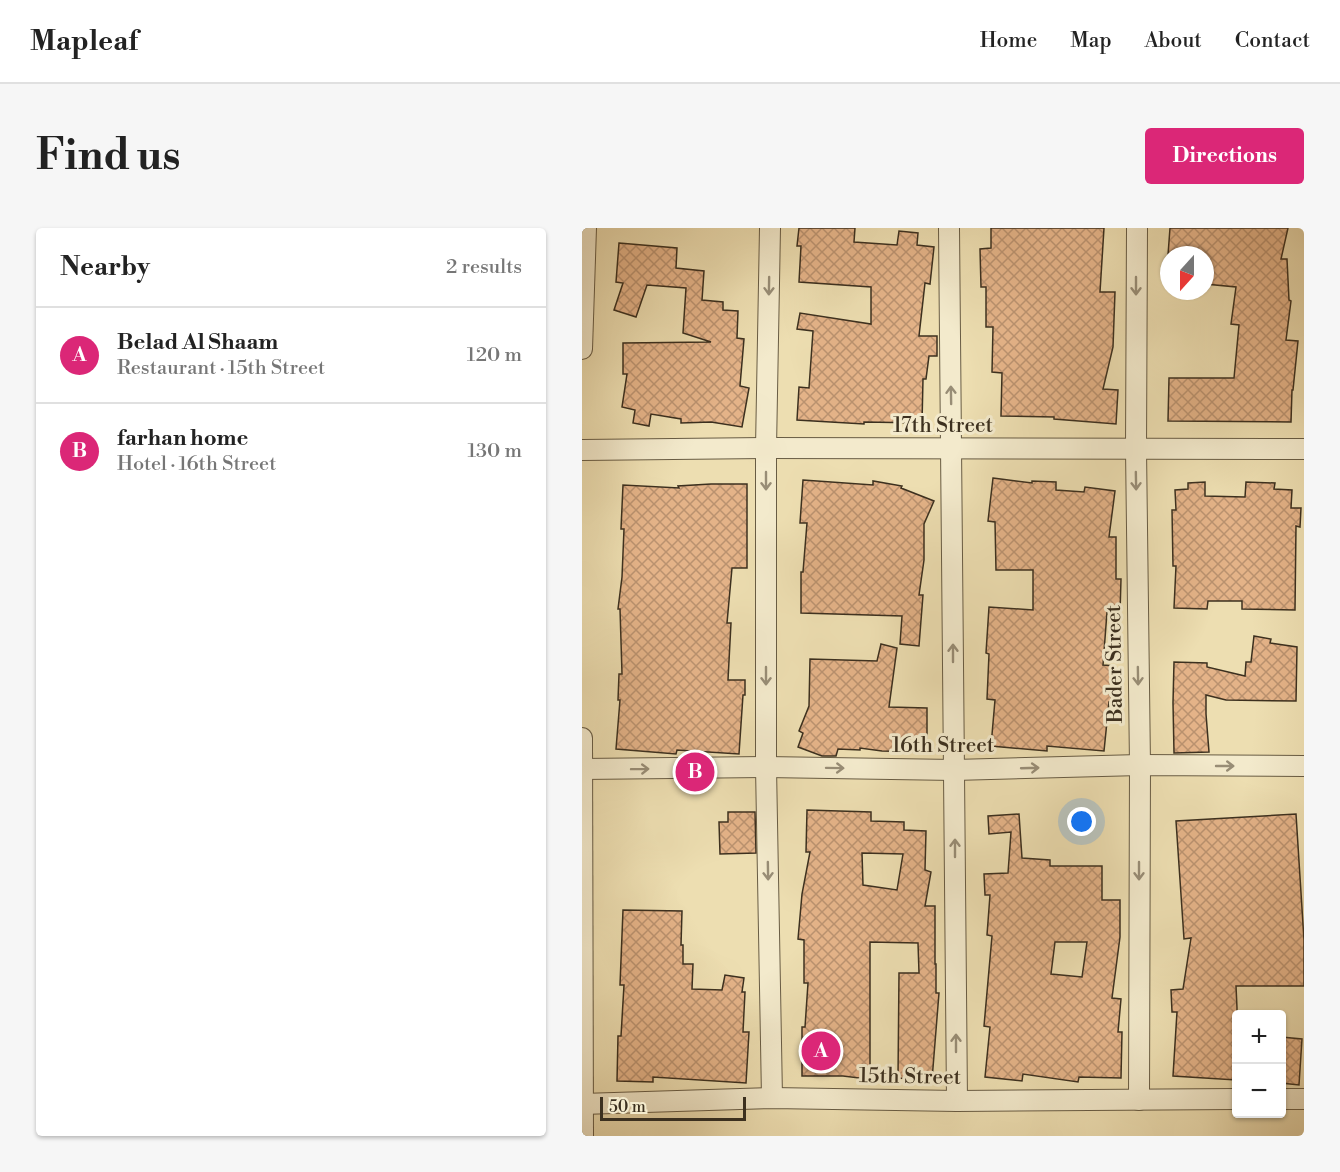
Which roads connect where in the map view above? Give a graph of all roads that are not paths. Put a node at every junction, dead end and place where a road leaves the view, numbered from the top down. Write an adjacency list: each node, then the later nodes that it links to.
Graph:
1 (586, 228): 5 (street)
2 (770, 228): 6 (street, one-way to 6)
3 (949, 228): 7 (street, one-way to 3)
4 (1137, 228): 8 (street, Bader Street, one-way to 8)
5 (582, 349)
6 (766, 448): 7 (street, 17th Street); 10 (street, 17th Street); 14 (street, one-way to 14)
7 (952, 449): 8 (street, 17th Street); 16 (street, one-way to 7)
8 (1136, 449): 9 (street, 17th Street); 12 (street, Bader Street, one-way to 12)
9 (1304, 449)
10 (582, 450)
11 (582, 738): 15 (street)
12 (1140, 765): 13 (street, 16th Street, one-way to 13); 16 (street, 16th Street, one-way to 12); 21 (street, Bader Street, one-way to 21)
13 (1304, 766)
14 (766, 767): 15 (street, 16th Street, one-way to 14); 16 (street, 16th Street, one-way to 16); 17 (street, one-way to 17)
15 (582, 769): 23 (street)
16 (954, 770): 22 (street, one-way to 16)
17 (772, 1098): 22 (street, 15th Street); 23 (street, 15th Street)
18 (1232, 1099): 21 (street, 15th Street)
19 (1286, 1099): 20 (street)
20 (1304, 1099)
21 (1139, 1100): 22 (street, 15th Street)
22 (957, 1101)
23 (582, 1104): 24 (street)
24 (583, 1136)

